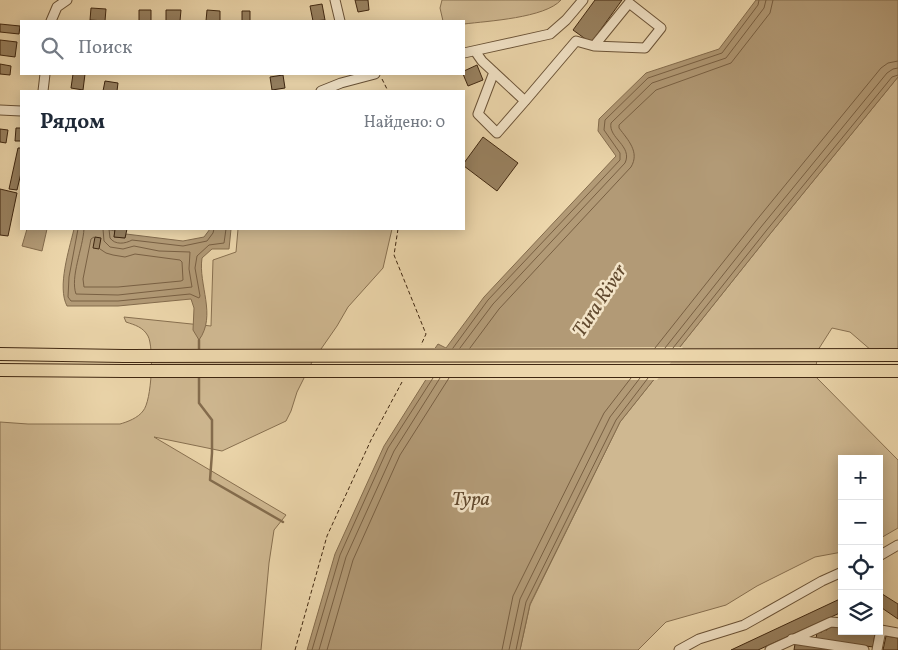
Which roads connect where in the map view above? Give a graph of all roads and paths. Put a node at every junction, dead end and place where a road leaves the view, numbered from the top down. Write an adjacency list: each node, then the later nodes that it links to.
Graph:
1 (67, 0): 4 (street)
2 (335, 0): 5 (street)
3 (583, 0): 7 (street)
4 (50, 20)
5 (340, 20)
6 (594, 46): 6 (street); 16 (street)
7 (475, 51): 8 (street); 9 (street)
8 (465, 53)
9 (494, 72): 16 (street); 16 (street)
10 (45, 75): 13 (street)
11 (378, 75): 15 (path)
12 (358, 76): 14 (street)
13 (43, 90)
14 (324, 90)
15 (387, 90)
16 (525, 101)
17 (0, 110): 18 (street)
18 (20, 111)
19 (398, 230): 20 (path)
20 (417, 352)
21 (0, 354): 22 (highway, bridge)
22 (898, 355)
23 (0, 370): 24 (highway, bridge)
24 (898, 371)
25 (404, 378): 34 (path)
26 (898, 546): 27 (street)
27 (883, 554)
28 (838, 574): 35 (street)
29 (838, 623): 33 (street)
30 (883, 630): 31 (street)
31 (898, 633)
32 (880, 635): 38 (street)
33 (792, 639): 36 (street); 37 (street)
34 (295, 650)
35 (679, 650)
36 (770, 650)
37 (864, 650)
38 (878, 650)

